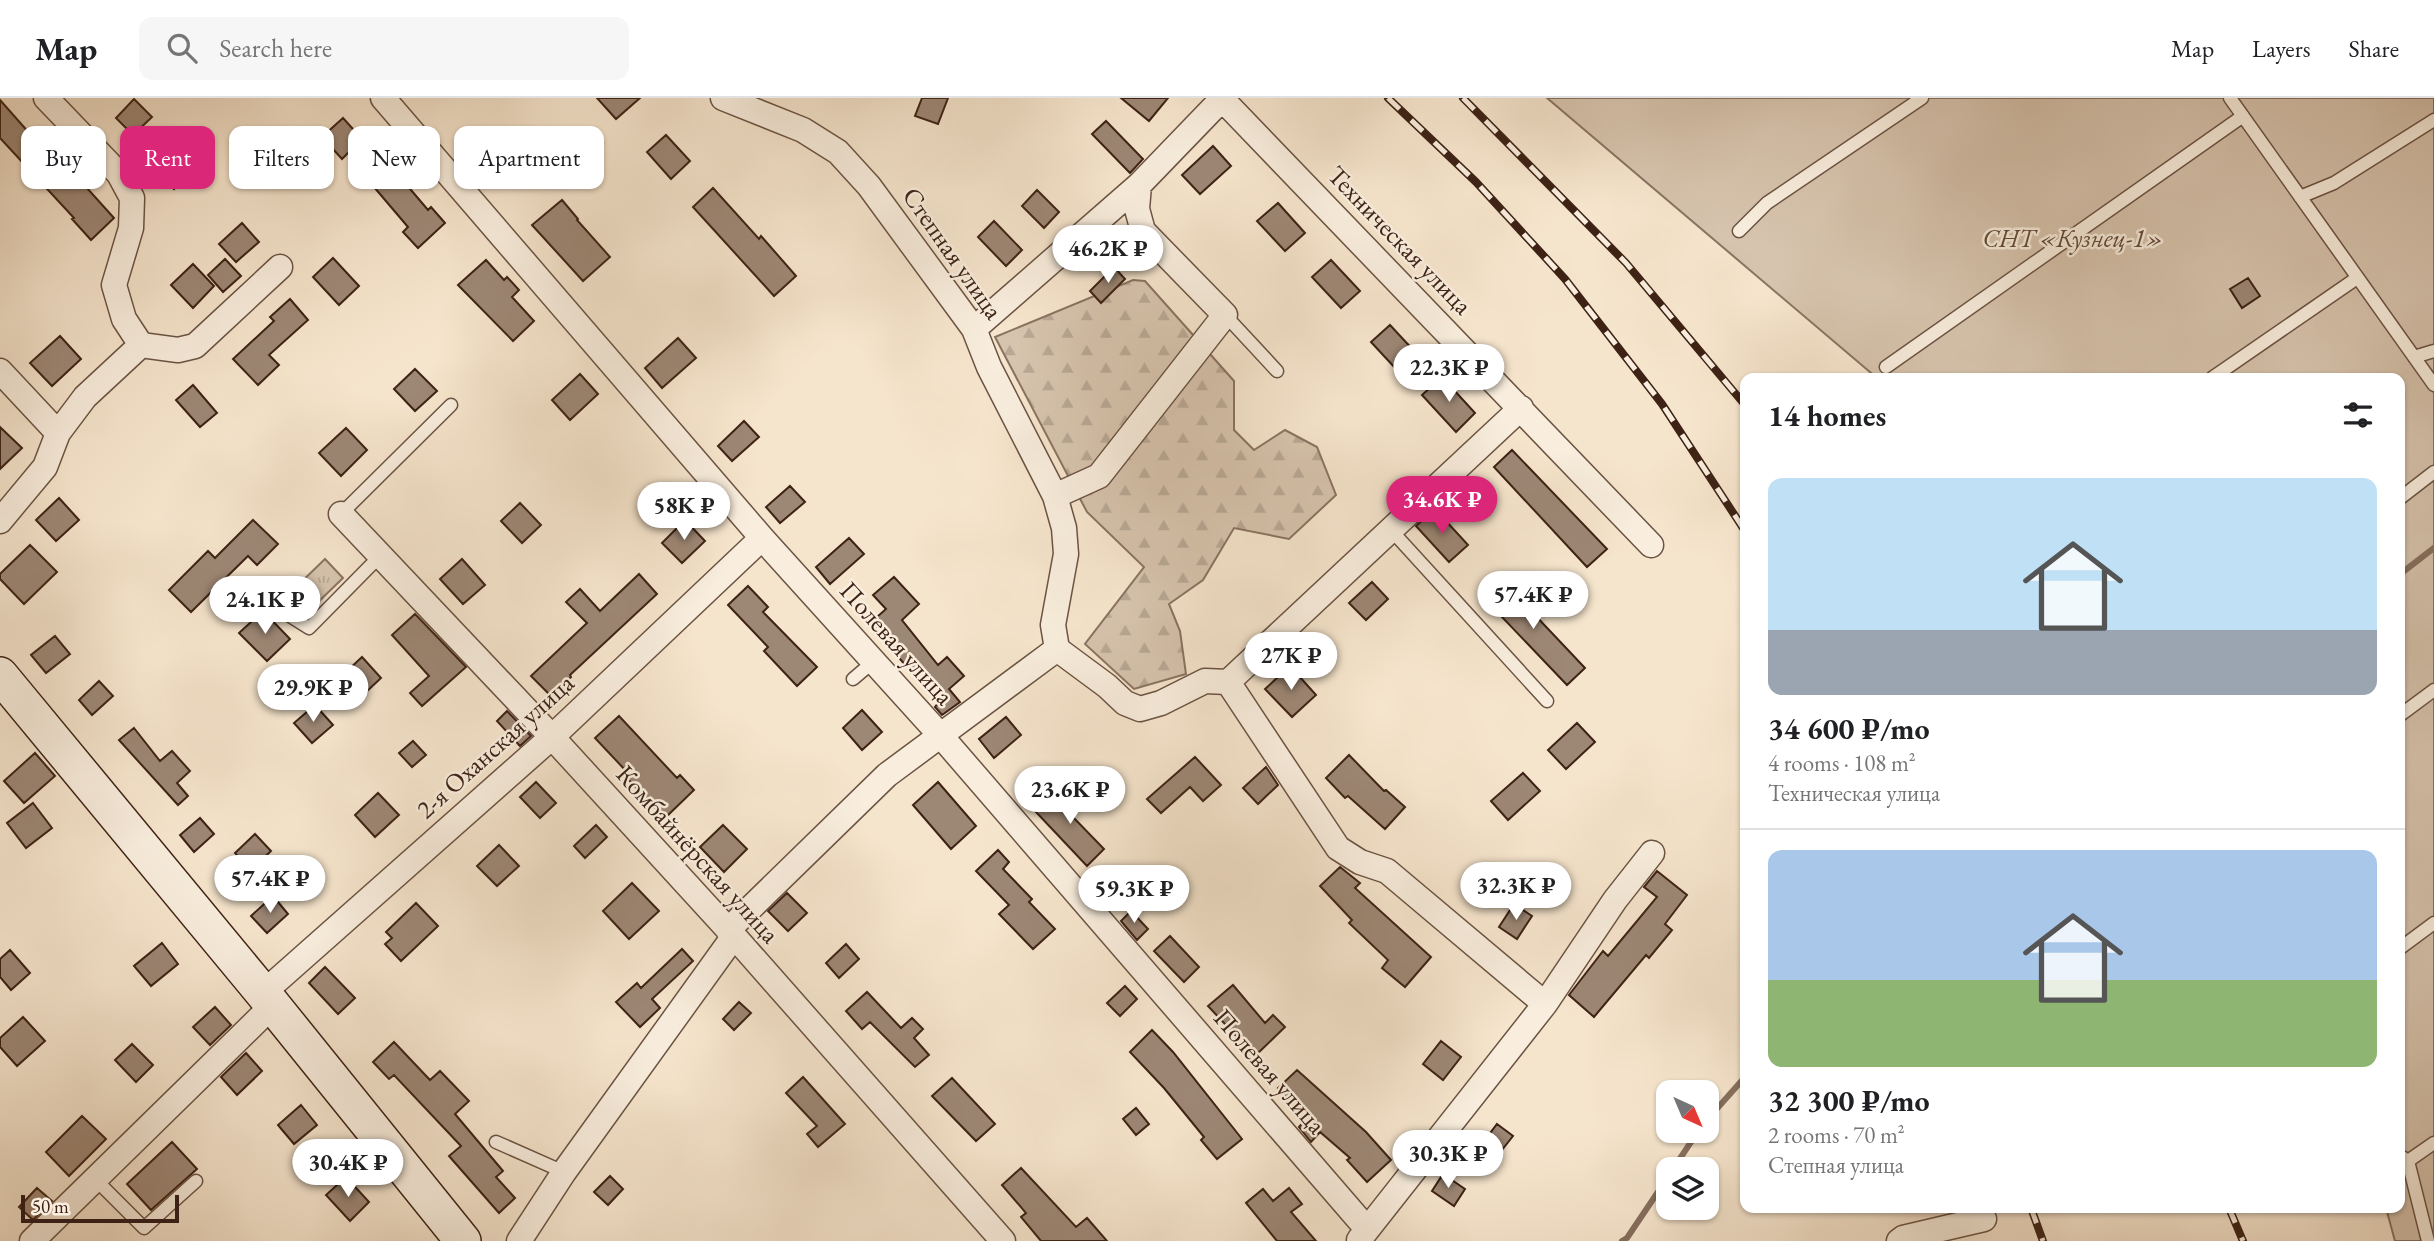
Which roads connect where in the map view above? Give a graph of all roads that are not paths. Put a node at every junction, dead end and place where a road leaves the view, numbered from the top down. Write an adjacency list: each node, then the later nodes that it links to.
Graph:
1 (46, 98): 16 (street)
2 (383, 98): 33 (street, Полевая улица)
3 (723, 98): 15 (street, Степная улица)
4 (1222, 98): 9 (street); 25 (street, Техническая улица)
5 (1922, 98): 11 (lane)
6 (2230, 98): 7 (lane)
7 (2243, 116): 10 (lane); 19 (lane)
8 (2434, 120): 10 (lane)
9 (1139, 185): 14 (street); 15 (street)
10 (2300, 197): 13 (lane)
11 (1739, 231)
12 (280, 267): 16 (street)
13 (2357, 278): 18 (lane); 22 (lane)
14 (1225, 315): 20 (lane); 29 (street)
15 (974, 329): 29 (street, Степная улица)
16 (141, 345): 26 (street)
17 (2434, 351): 18 (lane)
18 (2414, 357): 23 (lane)
19 (1886, 367)
20 (1277, 370)
21 (0, 371): 26 (street)
22 (2219, 373)
23 (2434, 385)
24 (451, 405): 30 (lane)
25 (1521, 408): 32 (street); 34 (street, Техническая улица)
26 (58, 433): 31 (street)
27 (2434, 472): 28 (lane)
28 (2405, 494)
29 (1055, 496): 37 (street, Степная улица)
30 (341, 514): 35 (street, Комбайнёрская улица)
31 (0, 521)
32 (1391, 530): 41 (street); 43 (lane)
33 (762, 538): 38 (street, Полевая улица); 46 (street, 2-я Оханская улица)
34 (1651, 545)
35 (379, 557): 36 (lane); 46 (street, Комбайнёрская улица)
36 (274, 606)
37 (1056, 649): 41 (street); 45 (street)
38 (873, 663): 40 (lane); 45 (street, Полевая улица)
39 (0, 675): 51 (street)
40 (853, 679)
41 (1228, 682): 52 (street)
42 (2434, 690): 44 (lane)
43 (1547, 701)
44 (2405, 712)
45 (941, 736): 49 (street); 61 (street, Полевая улица)
46 (552, 737): 49 (street, Комбайнёрская улица); 51 (street, 2-я Оханская улица)
47 (1652, 853): 52 (street)
48 (2434, 923): 50 (lane)
49 (731, 933): 57 (street); 65 (street, Комбайнёрская улица)
50 (2405, 945)
51 (268, 999): 58 (street, 2-я Оханская улица); 63 (street)
52 (1545, 1004): 61 (street)
53 (496, 1142): 57 (lane)
54 (2434, 1143): 55 (lane)
55 (2405, 1158)
56 (2405, 1161): 67 (lane)
57 (564, 1172): 64 (street)
58 (95, 1179): 59 (lane); 62 (street, 2-я Оханская улица)
59 (197, 1181)
60 (1984, 1219): 66 (street)
61 (1362, 1235)
62 (32, 1241)
63 (463, 1241)
64 (519, 1241)
65 (1003, 1241)
66 (1899, 1241)
67 (2428, 1241)

